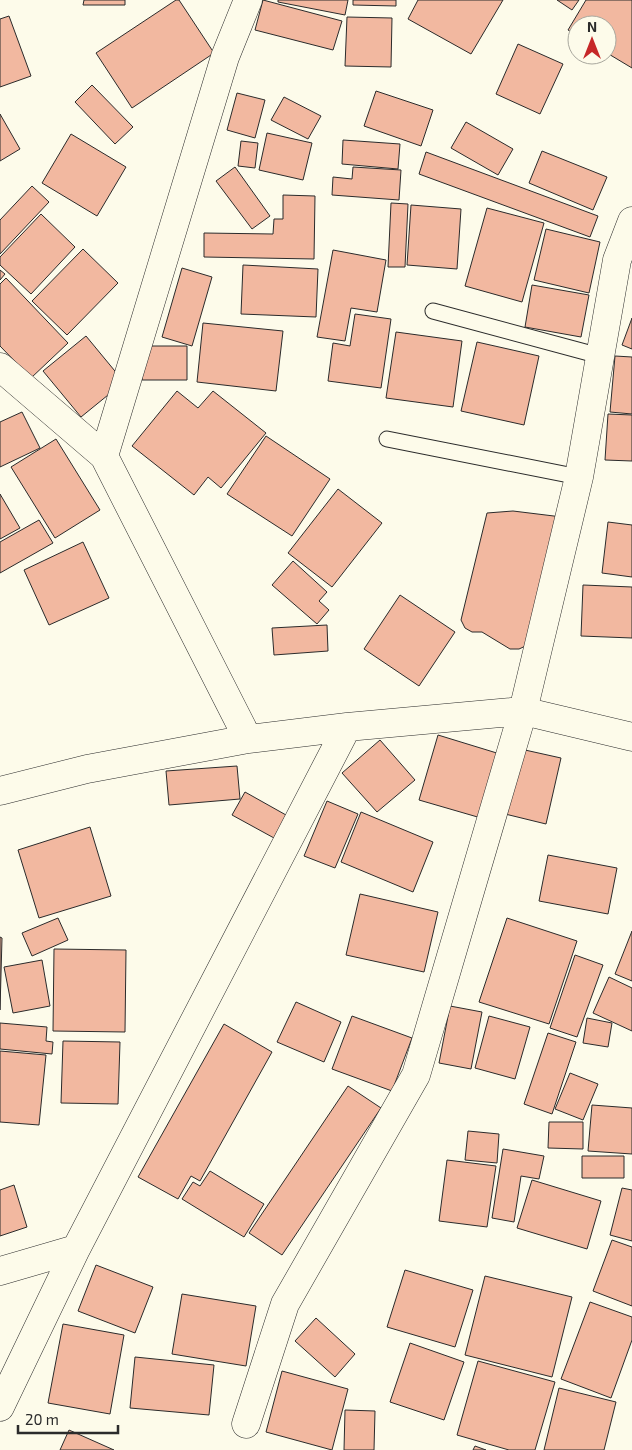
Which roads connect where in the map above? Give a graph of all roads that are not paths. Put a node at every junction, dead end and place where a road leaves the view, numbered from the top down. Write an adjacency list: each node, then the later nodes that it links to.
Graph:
1 (248, 0): 7 (street)
2 (632, 221): 4 (street)
3 (433, 311): 4 (lane)
4 (600, 356): 8 (street)
5 (0, 367): 7 (street)
6 (387, 439): 8 (lane)
7 (104, 456): 12 (street)
8 (579, 478): 9 (street)
9 (523, 710): 10 (street); 11 (street); 17 (street)
10 (347, 727): 12 (street); 14 (street)
11 (632, 737)
12 (248, 739): 13 (street)
13 (0, 791)
14 (76, 1249): 15 (street); 16 (street)
15 (0, 1271)
16 (0, 1407)
17 (246, 1424)

